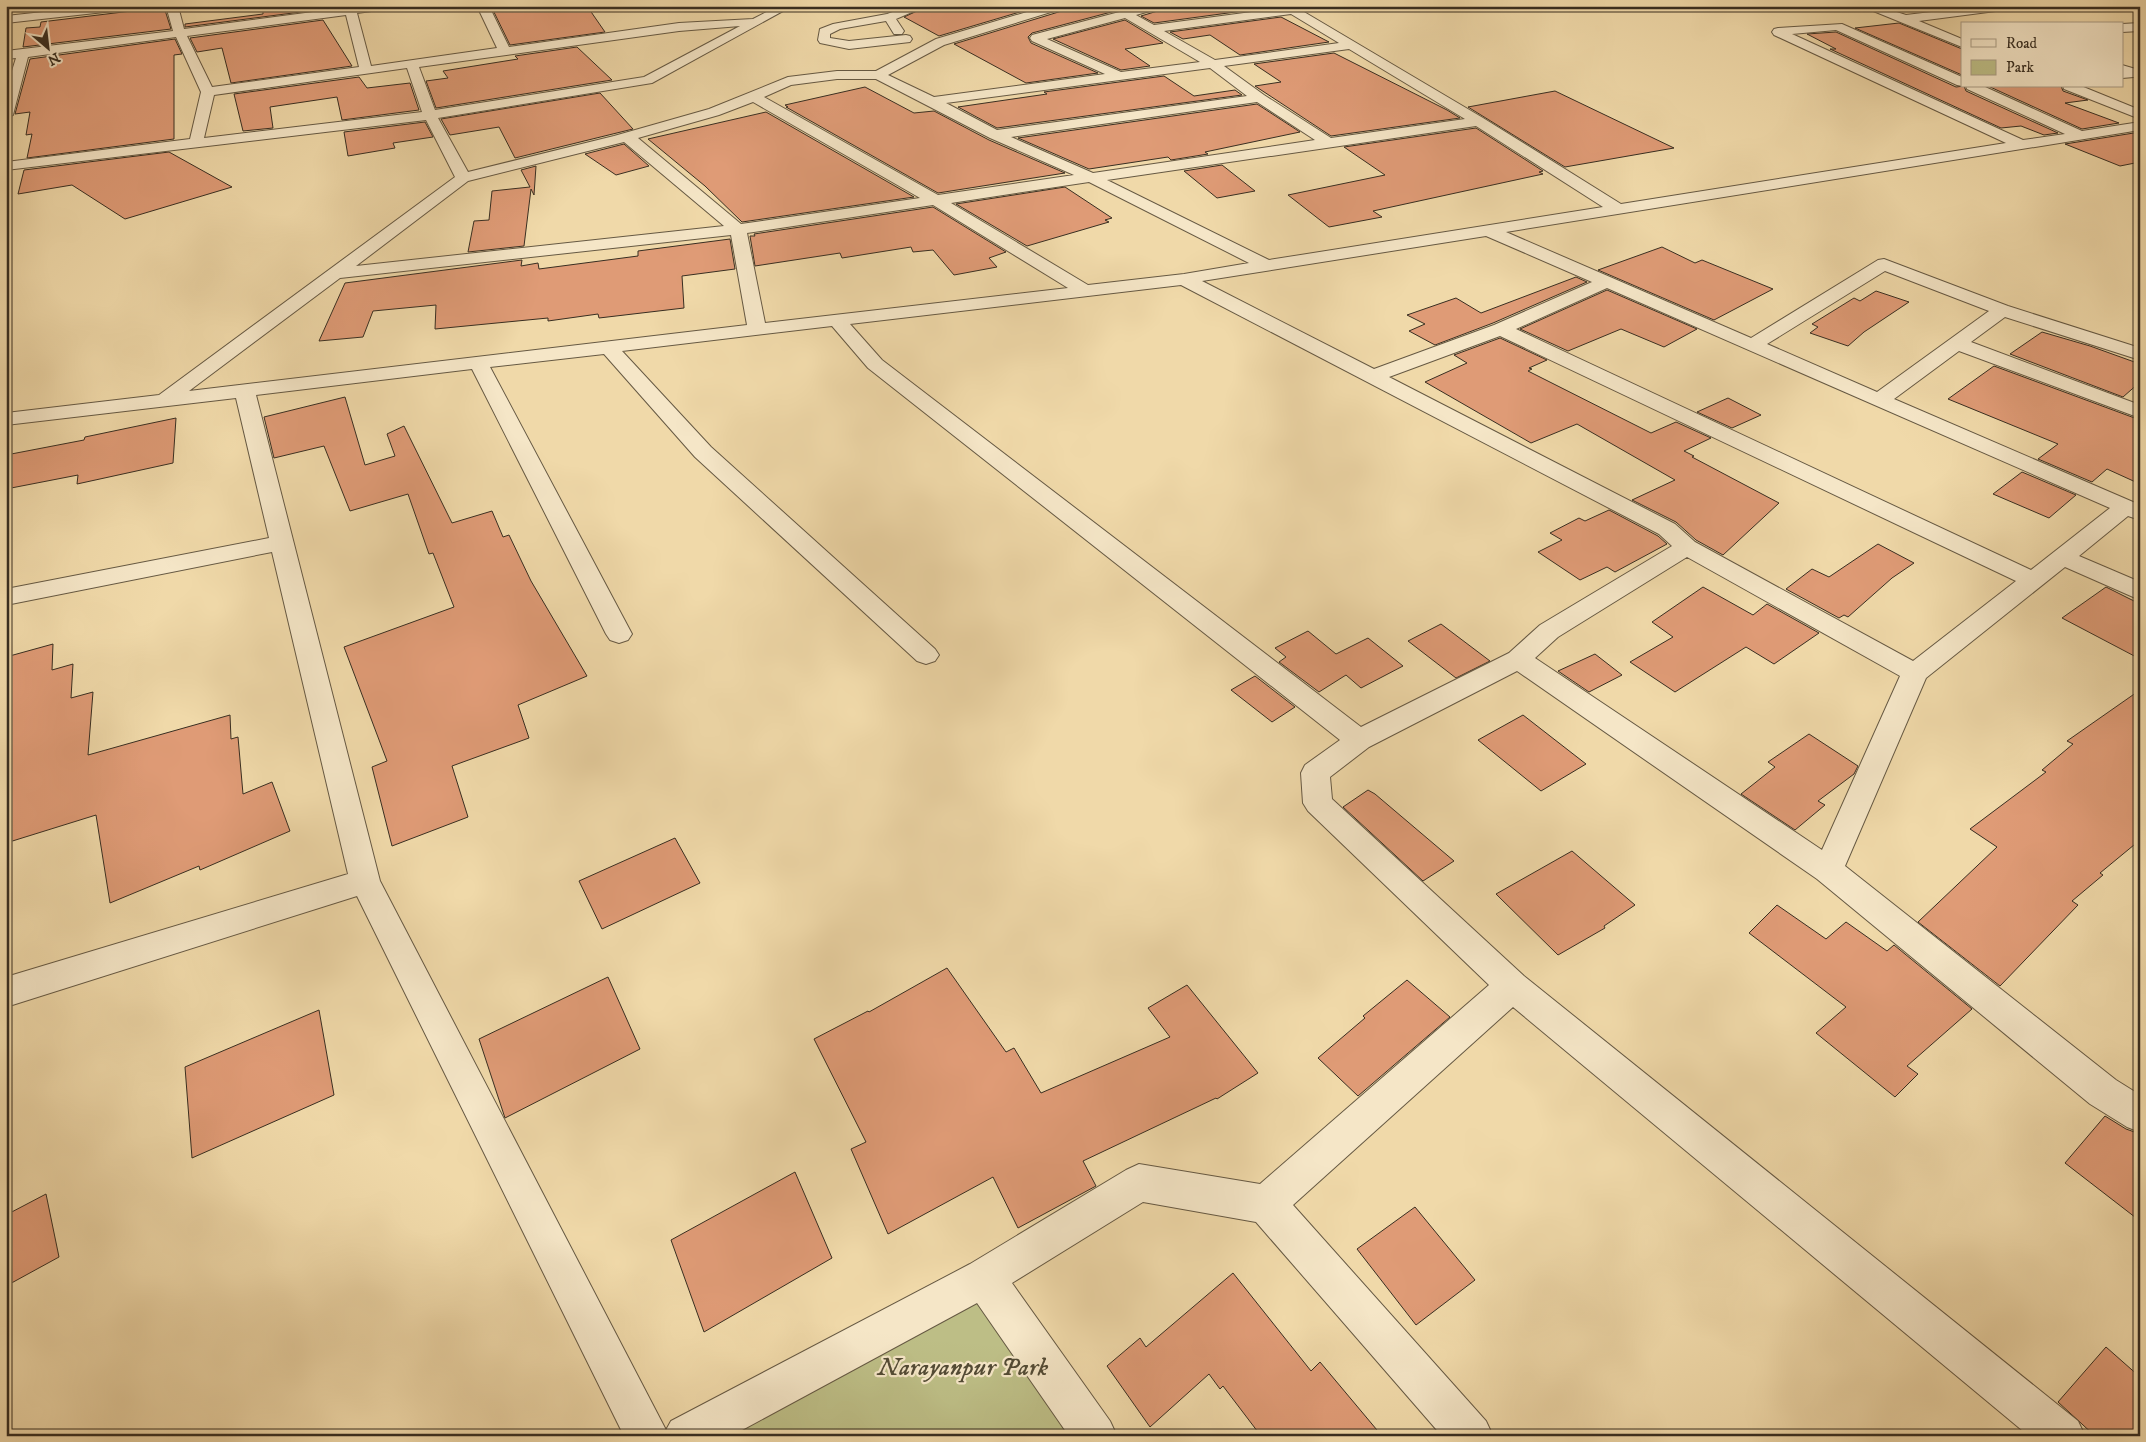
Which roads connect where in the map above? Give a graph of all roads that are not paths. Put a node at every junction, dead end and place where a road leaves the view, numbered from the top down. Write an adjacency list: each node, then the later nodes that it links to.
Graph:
1 (131, 6): 20 (street)
2 (172, 6): 26 (street)
3 (386, 6): 14 (street)
4 (483, 6): 30 (street)
5 (787, 6): 21 (street)
6 (921, 6): 18 (street)
7 (1060, 6): 31 (street)
8 (1156, 6): 17 (street)
9 (1866, 6): 19 (street)
10 (1960, 6): 15 (street)
11 (2011, 6): 15 (street)
12 (1290, 8): 25 (street); 29 (street)
13 (866, 9): 18 (street)
14 (350, 11): 26 (street); 36 (street)
15 (1974, 11): 19 (street)
16 (688, 12): 22 (street)
17 (1127, 14): 25 (street); 39 (street)
18 (889, 17): 27 (street); 27 (street)
19 (1906, 19): 28 (street)
20 (6, 20)
21 (759, 22): 22 (street); 48 (street)
22 (700, 25): 30 (street)
23 (2140, 27): 24 (street)
24 (2124, 28)
25 (1151, 29): 35 (street)
26 (179, 32): 33 (street); 43 (street)
27 (906, 39): 31 (street)
28 (1960, 40)
29 (1353, 46): 35 (street); 50 (street)
30 (505, 52): 34 (street)
31 (918, 54): 38 (street)
32 (6, 55): 33 (street)
33 (22, 59): 37 (street); 47 (street)
34 (411, 63): 36 (street); 48 (street)
35 (1212, 64): 39 (street); 45 (street)
36 (366, 70): 43 (street)
37 (6, 73)
38 (878, 75): 44 (street); 46 (street)
39 (1119, 76): 46 (street)
40 (1961, 82): 57 (street)
41 (1976, 88): 54 (street)
42 (2074, 88): 49 (street)
43 (208, 92): 55 (street)
44 (754, 97): 53 (street); 61 (street)
45 (1259, 98): 52 (street); 56 (street)
46 (932, 101): 52 (street)
47 (6, 115)
48 (430, 116): 55 (street); 59 (street)
49 (2140, 116)
50 (1478, 121): 56 (street); 62 (street)
51 (2140, 126): 54 (street)
52 (995, 135): 60 (street)
53 (627, 136): 59 (street); 63 (street)
54 (2082, 136): 57 (street)
55 (196, 143): 58 (street)
56 (1330, 144): 60 (street)
57 (2021, 145): 62 (street)
58 (6, 166)
59 (463, 178): 66 (street)
60 (1092, 178): 61 (street); 65 (street)
61 (937, 200): 63 (street); 69 (street)
62 (1617, 209): 64 (street)
63 (738, 229): 66 (street); 73 (street)
64 (1487, 230): 65 (street); 68 (street)
65 (1265, 265): 67 (street)
66 (337, 273): 82 (street)
67 (1184, 279): 69 (street); 79 (street)
68 (1606, 282): 72 (street); 75 (street)
69 (1084, 290): 71 (street)
70 (2002, 310): 74 (street); 75 (street); 77 (street)
71 (837, 321): 73 (street); 96 (street)
72 (1501, 329): 79 (street); 89 (street)
73 (757, 331): 76 (street)
74 (1956, 343): 81 (street); 83 (street)
75 (1752, 345): 81 (street)
76 (611, 348): 78 (street); 93 (street)
77 (2140, 354)
78 (479, 364): 80 (street); 92 (street)
79 (1374, 376): 87 (street)
80 (245, 392): 82 (street); 86 (street)
81 (1879, 400): 85 (street)
82 (164, 401): 84 (street)
83 (2140, 412)
84 (6, 419)
85 (2133, 510): 88 (street)
86 (281, 543): 91 (street); 98 (street)
87 (1687, 547): 94 (street); 95 (street)
88 (2062, 557): 89 (street); 90 (street)
89 (2033, 580): 95 (street)
90 (2140, 592)
91 (6, 597)
92 (619, 634)
93 (926, 655)
94 (1518, 659): 96 (street); 97 (street)
95 (1915, 673): 97 (street)
96 (1358, 740): 99 (street)
97 (1828, 870): 101 (street)
98 (365, 881): 100 (street); 104 (street)
99 (1512, 986): 102 (street); 108 (street)
100 (6, 992)
101 (2140, 1115)
102 (1266, 1204): 103 (street); 107 (street)
103 (984, 1278): 105 (street); 106 (street)
104 (647, 1436)
105 (686, 1436)
106 (1096, 1436)
107 (1472, 1436)
108 (2063, 1436)

